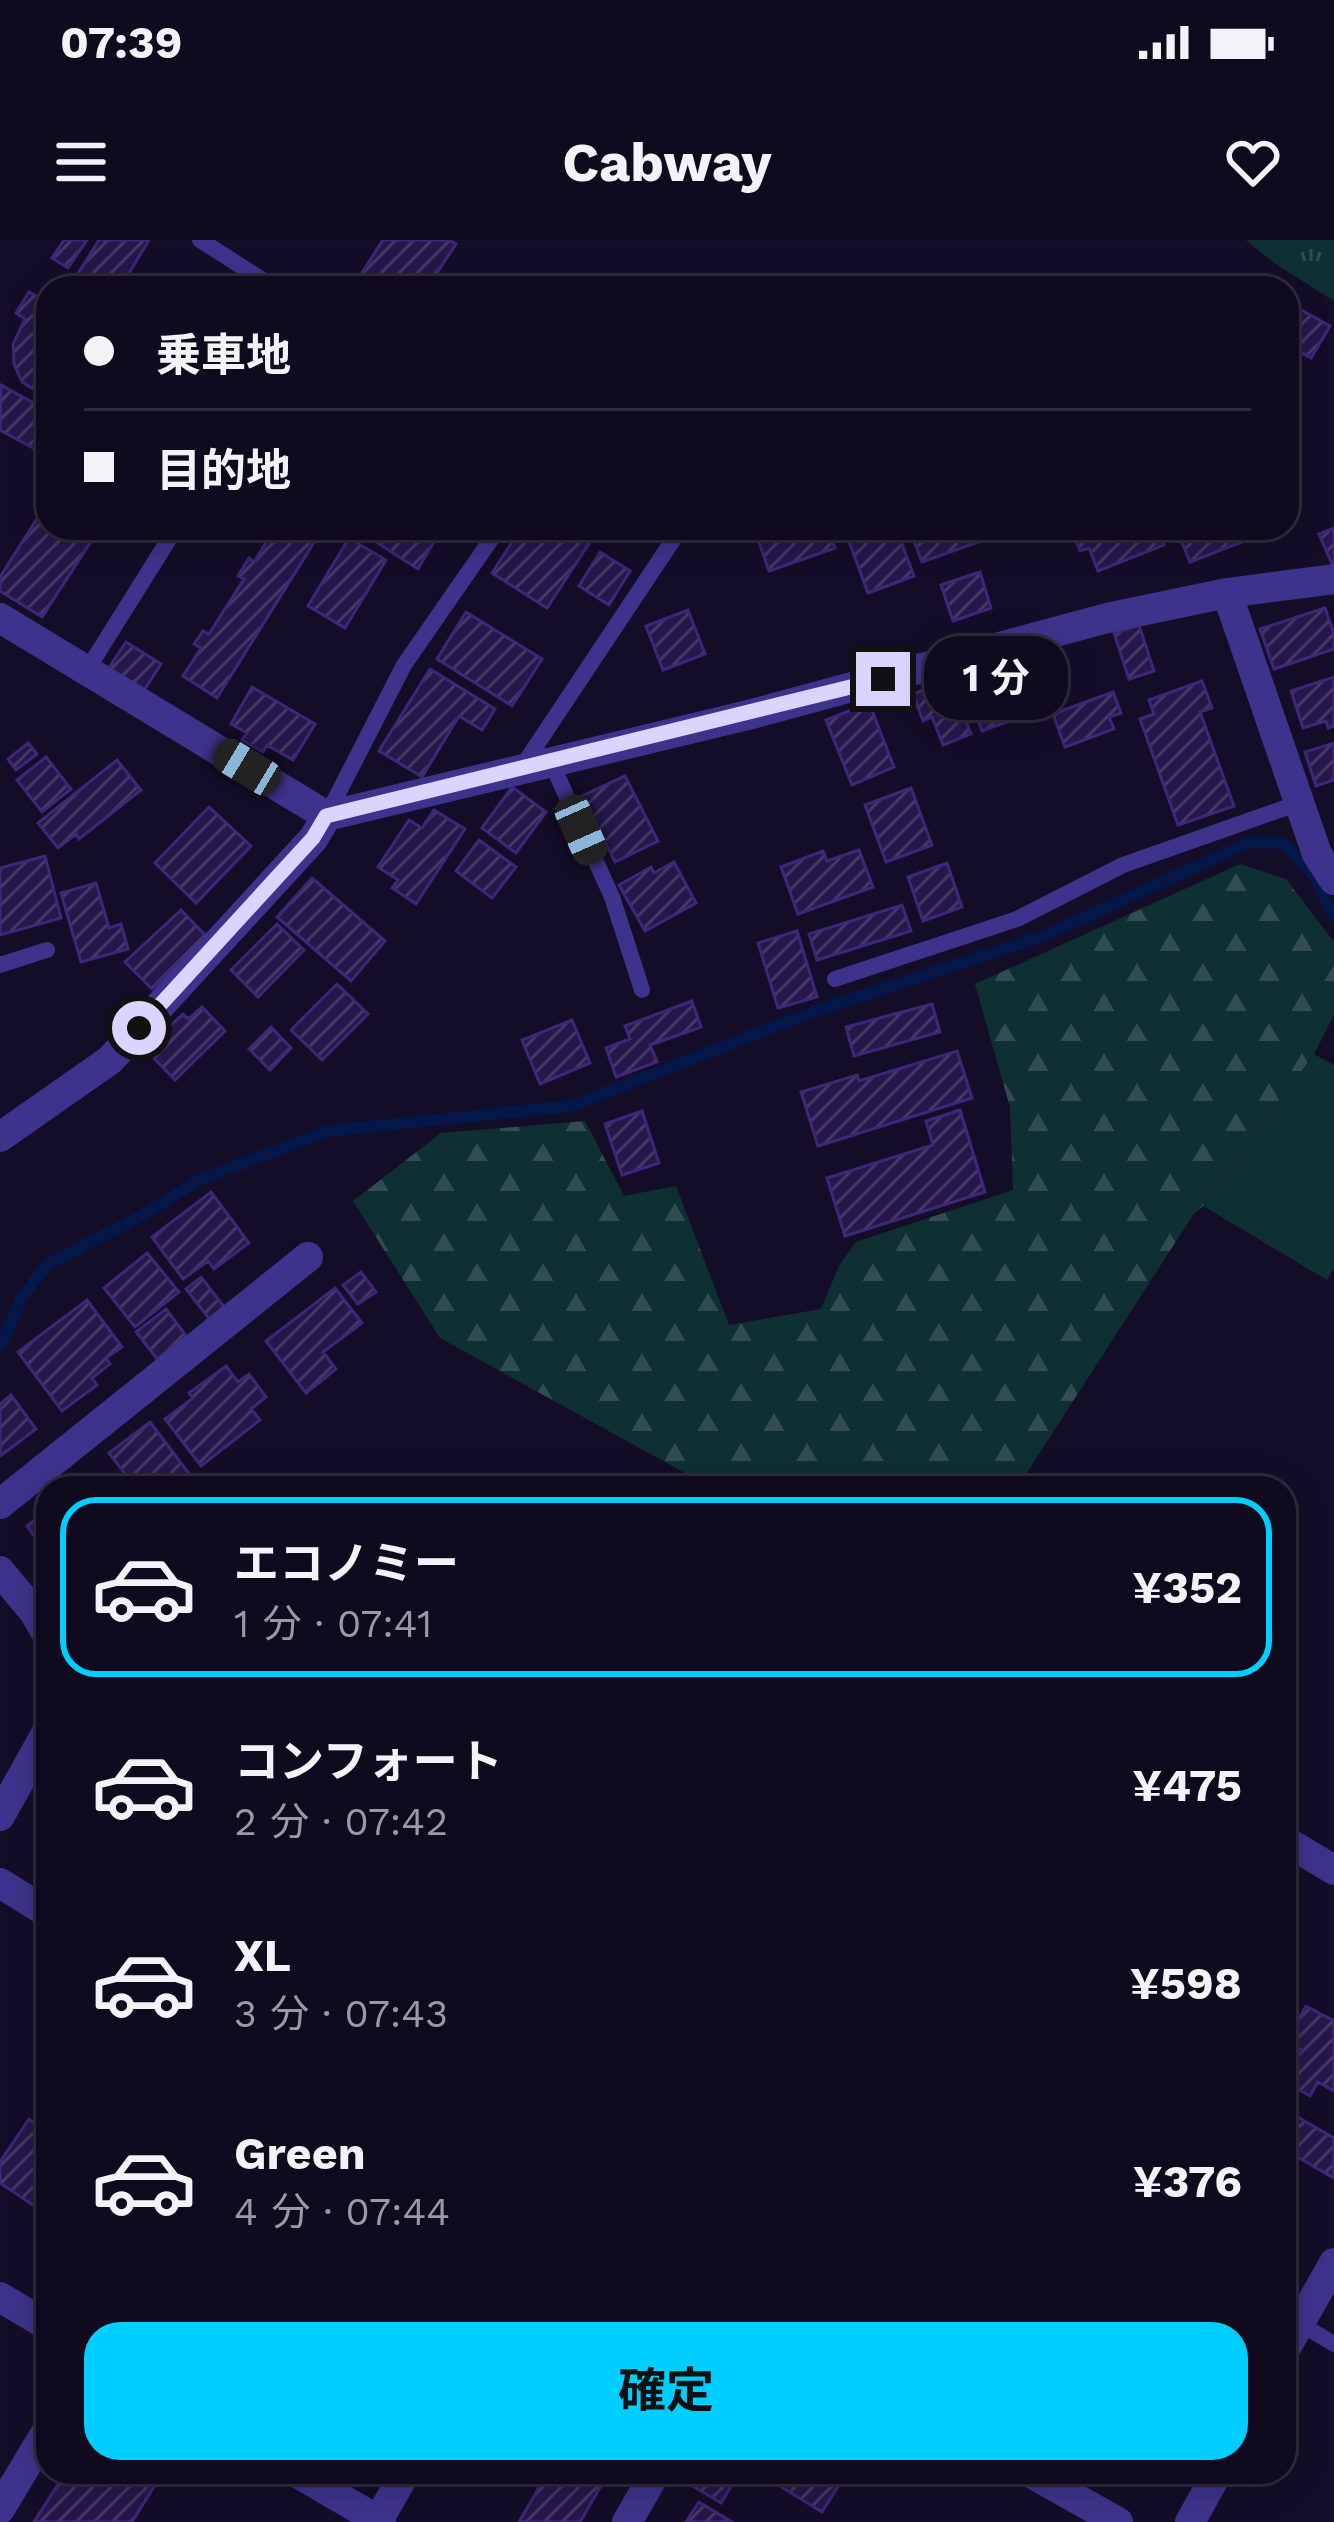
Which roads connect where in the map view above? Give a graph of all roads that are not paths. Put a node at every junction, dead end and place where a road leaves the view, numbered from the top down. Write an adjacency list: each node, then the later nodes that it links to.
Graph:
1 (200, 240): 2 (lane)
2 (256, 276)
3 (168, 540): 9 (lane)
4 (491, 540): 13 (lane)
5 (673, 540): 11 (lane)
6 (1334, 580): 7 (street)
7 (1227, 592): 10 (street); 12 (street)
8 (0, 618): 9 (street)
9 (86, 670): 13 (street)
10 (550, 762): 11 (street); 18 (lane)
11 (519, 770): 13 (street)
12 (1299, 802): 14 (street); 17 (lane)
13 (326, 816): 19 (street)
14 (1334, 880)
15 (47, 950): 16 (lane)
16 (0, 965)
17 (835, 979)
18 (642, 989)
19 (0, 1137)
20 (308, 1257): 21 (street)
21 (0, 1504)
22 (0, 1571): 23 (street)
23 (36, 1615)
24 (36, 1752): 25 (street)
25 (0, 1816)
26 (1296, 1847): 27 (street)
27 (1334, 1870)
28 (0, 1883): 29 (street)
29 (36, 1906)
30 (1334, 2263): 33 (street)
31 (0, 2297): 32 (street)
32 (36, 2319)
33 (1296, 2330)
34 (1296, 2338): 35 (lane)
35 (1334, 2344)
36 (36, 2449): 42 (street)
37 (316, 2484): 43 (street)
38 (399, 2484): 43 (street)
39 (649, 2484): 44 (street)
40 (1050, 2484): 45 (street)
41 (1211, 2484): 46 (street)
42 (0, 2510)
43 (378, 2522)
44 (627, 2522)
45 (1118, 2522)
46 (1190, 2522)

